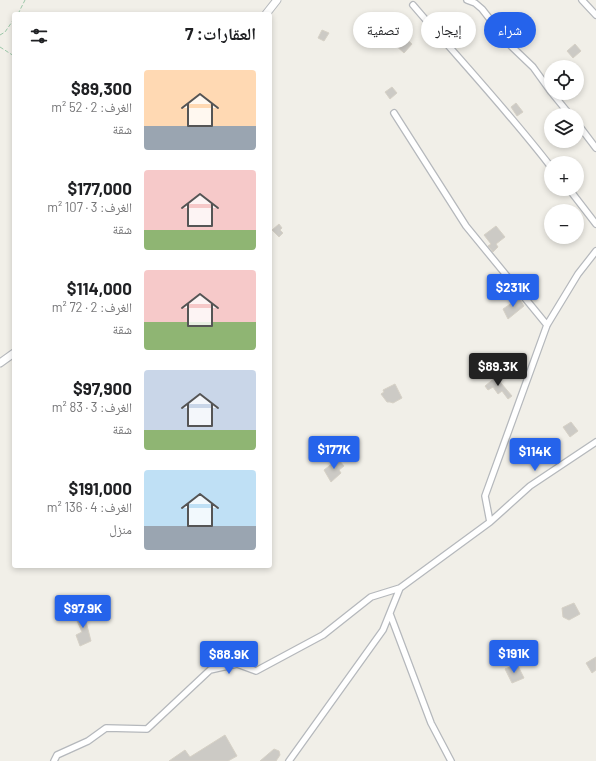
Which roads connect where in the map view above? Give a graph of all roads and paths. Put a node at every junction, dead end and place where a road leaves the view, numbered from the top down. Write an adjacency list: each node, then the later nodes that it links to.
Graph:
1 (25, 0): 6 (path)
2 (277, 0): 7 (street)
3 (467, 0): 13 (street)
4 (582, 0): 8 (street)
5 (414, 5): 19 (street)
6 (19, 12)
7 (268, 12)
8 (596, 15)
9 (12, 22): 10 (path)
10 (0, 35)
11 (0, 47): 12 (path)
12 (12, 55)
13 (544, 81)
14 (558, 100): 15 (street)
15 (565, 108)
16 (394, 113): 23 (street)
17 (584, 132): 18 (street)
18 (596, 148)
19 (544, 159)
20 (574, 196): 21 (street)
21 (596, 224)
22 (596, 250): 23 (street)
23 (547, 325): 27 (street)
24 (12, 354): 25 (street)
25 (0, 363)
26 (596, 442): 27 (street)
27 (490, 522): 28 (street)
28 (400, 588): 29 (street); 30 (street)
29 (390, 614): 31 (street); 32 (street)
30 (54, 761)
31 (289, 761)
32 (451, 761)

